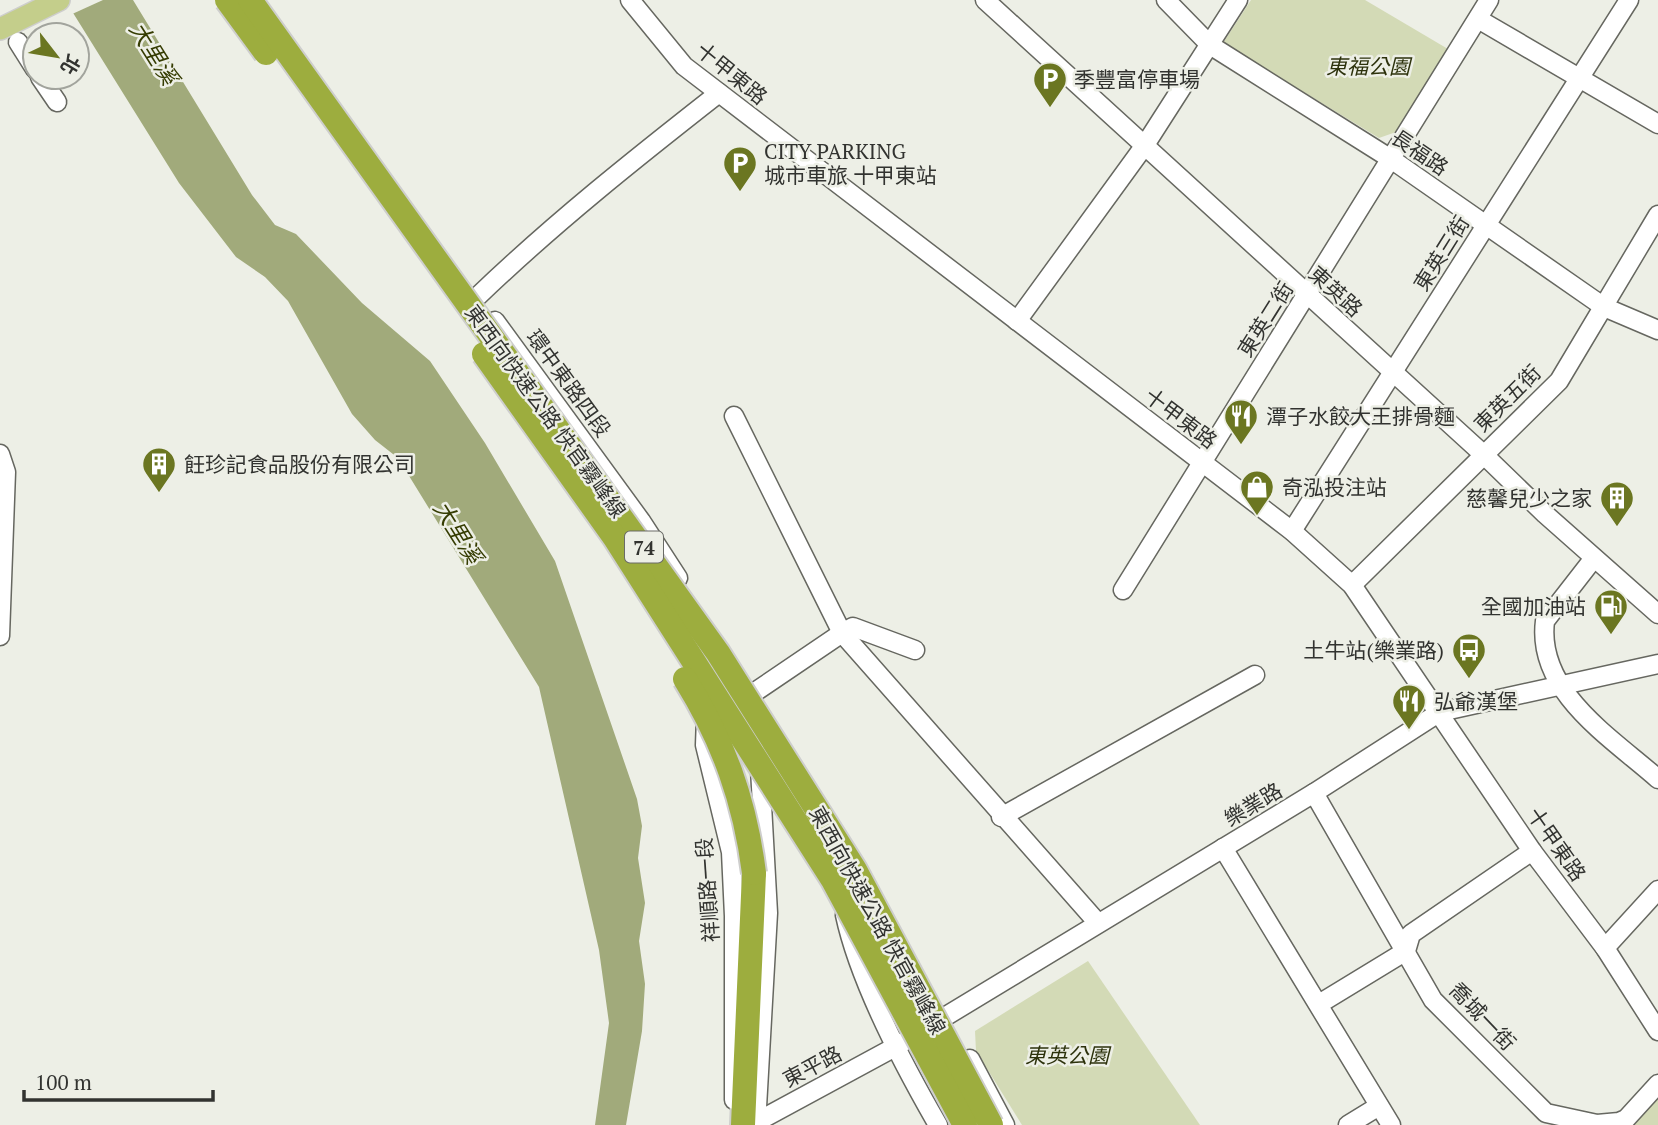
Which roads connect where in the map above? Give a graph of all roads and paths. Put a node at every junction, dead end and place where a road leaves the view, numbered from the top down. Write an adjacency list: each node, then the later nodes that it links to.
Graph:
1 (60, 0): 12 (main road)
2 (227, 0): 31 (highway, 東西向快速公路 快官霧峰線 / 74, bridge)
3 (250, 0): 65 (highway, 東西向快速公路 快官霧峰線 / 74, bridge)
4 (265, 0): 25 (street, 環中東路四段)
5 (630, 0): 17 (street, 十甲東路)
6 (985, 0): 20 (street, 東英路)
7 (1166, 0): 13 (street, 長福路)
8 (1238, 0): 13 (street)
9 (1489, 0): 11 (street, 東英二街)
10 (1629, 0): 15 (street, 東英三街)
11 (1478, 19): 15 (street); 21 (street, 東英二街)
12 (6, 28): 14 (street)
13 (1210, 44): 20 (street); 21 (street, 長福路)
14 (21, 49)
15 (1578, 76): 19 (street); 23 (street, 東英三街)
16 (50, 91): 18 (street)
17 (719, 93): 25 (street); 27 (street, 十甲東路)
18 (57, 102)
19 (1658, 124)
20 (1145, 145): 24 (street, 東英路); 27 (street)
21 (1391, 159): 23 (street, 長福路); 24 (street, 東英二街)
22 (1658, 215): 26 (street, 東英五街)
23 (1485, 224): 26 (street, 長福路); 29 (street, 東英三街)
24 (1307, 295): 29 (street, 東英路); 34 (street, 東英二街)
25 (477, 297): 43 (street, 環中東路四段)
26 (1604, 307): 28 (street, 長福路); 33 (street, 東英五街)
27 (1017, 321): 34 (street, 十甲東路)
28 (1658, 330)
29 (1393, 373): 33 (street, 東英路); 35 (street, 東英三街)
30 (734, 416): 40 (street)
31 (532, 423): 66 (highway, bridge); 69 (highway, 東西向快速公路 快官霧峰線 / 74, bridge)
32 (0, 454): 41 (street)
33 (1483, 454): 36 (street, 東英路); 37 (street, 東英五街)
34 (1203, 462): 35 (street, 十甲東路); 38 (street, 東英二街)
35 (1292, 531): 37 (street, 十甲東路)
36 (1594, 558): 39 (street, 東英路); 46 (street)
37 (1352, 585): 48 (street, 十甲東路)
38 (1123, 590)
39 (1658, 614)
40 (842, 633): 42 (street); 47 (street); 52 (street)
41 (0, 636)
42 (915, 650)
43 (730, 660): 47 (street, 環中東路四段); 67 (street, 祥順路一段)
44 (1658, 664): 46 (street, 樂業路)
45 (1255, 675): 52 (street)
46 (1558, 684): 48 (street, 樂業路); 49 (street)
47 (756, 700): 51 (street, 環中東路四段); 66 (street)
48 (1440, 712): 50 (street, 樂業路); 54 (street, 十甲東路)
49 (1658, 779)
50 (1314, 793): 53 (street, 樂業路); 58 (street, 喬城一街)
51 (822, 802): 60 (street, 環中東路四段); 62 (street, 環中東路四段)
52 (1001, 817): 56 (street)
53 (1223, 848): 56 (street, 樂業路); 59 (street)
54 (1532, 851): 57 (street, 十甲東路); 58 (street)
55 (1658, 890): 57 (street)
56 (1097, 922): 60 (street, 樂業路)
57 (1605, 948): 61 (street, 十甲東路)
58 (1406, 951): 59 (street); 63 (street, 喬城一街)
59 (1319, 1004): 64 (street)
60 (945, 1015): 62 (street, 樂業路); 65 (street, 環中東路四段)
61 (1658, 1031)
62 (895, 1047): 66 (street, 東平路); 68 (street, 環中東路四段)
63 (1658, 1084)
64 (1379, 1106): 70 (street); 71 (street)
65 (1001, 1123)
66 (752, 1124)
67 (734, 1125)
68 (938, 1125)
69 (965, 1125)
70 (1348, 1125)
71 (1391, 1125)

